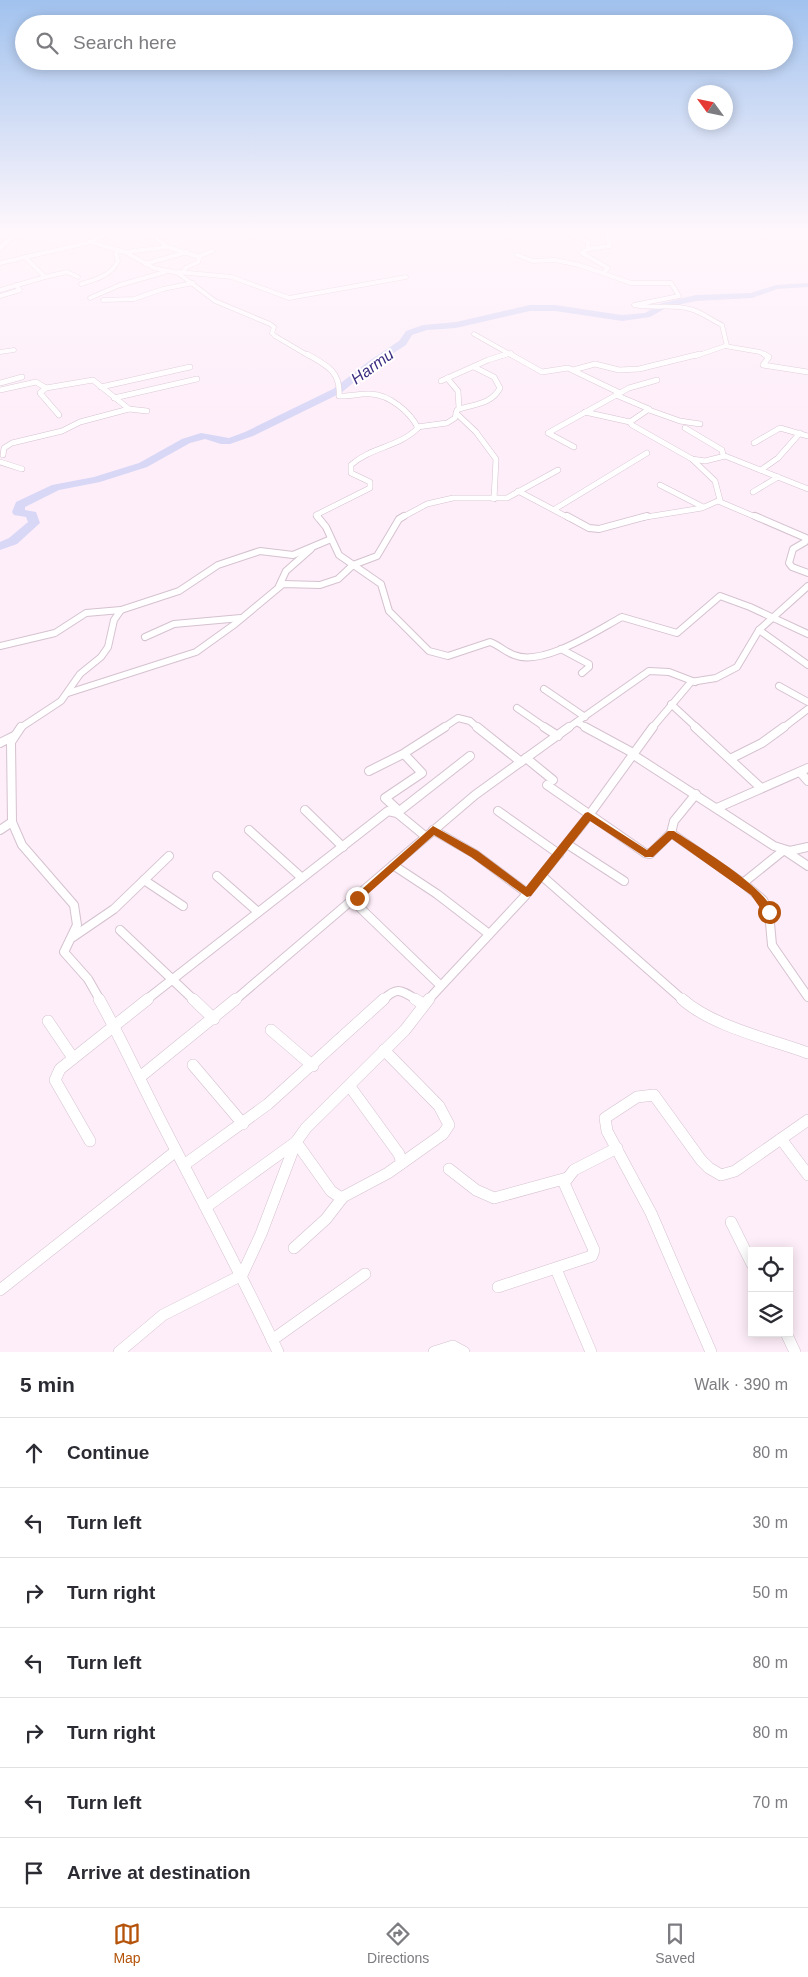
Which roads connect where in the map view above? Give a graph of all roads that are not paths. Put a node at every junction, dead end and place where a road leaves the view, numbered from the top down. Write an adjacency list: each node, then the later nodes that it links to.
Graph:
1 (101, 293): 7 (street)
2 (151, 293): 8 (street)
3 (205, 293): 37 (street)
4 (271, 293): 5 (street)
5 (316, 293)
6 (677, 293): 10 (street)
7 (90, 298)
8 (103, 300)
9 (474, 334): 13 (street)
10 (727, 346): 16 (street); 17 (street)
11 (14, 350): 12 (street)
12 (0, 352)
13 (511, 353): 15 (street); 16 (street)
14 (190, 367): 24 (street)
15 (474, 367): 19 (street); 32 (street)
16 (573, 370): 27 (street)
17 (808, 372)
18 (22, 377): 23 (street)
19 (447, 378): 22 (street); 32 (street)
20 (197, 379): 28 (street)
21 (657, 380): 27 (street)
22 (441, 381)
23 (0, 383)
24 (101, 387): 25 (street); 28 (street)
25 (46, 388): 26 (street); 34 (street)
26 (0, 390)
27 (618, 394): 30 (street); 33 (street)
28 (114, 398): 29 (street)
29 (129, 409): 31 (street); 42 (street)
30 (649, 410): 35 (street); 36 (street)
31 (147, 411)
32 (458, 411): 37 (street); 57 (street)
33 (585, 412): 35 (street); 43 (street)
34 (59, 415)
35 (630, 422): 47 (street)
36 (700, 424)
37 (418, 427): 61 (street)
38 (685, 428): 46 (street)
39 (800, 433): 40 (street); 41 (street); 51 (street)
40 (808, 436)
41 (754, 443)
42 (3, 446): 45 (street)
43 (574, 447)
44 (647, 453): 60 (street)
45 (3, 454)
46 (723, 456): 47 (street); 51 (street)
47 (692, 459): 58 (street)
48 (0, 462): 49 (street)
49 (22, 469)
50 (558, 470): 55 (street)
51 (761, 470): 52 (street)
52 (778, 477): 54 (street); 56 (street)
53 (660, 486): 59 (street)
54 (808, 489)
55 (518, 491): 57 (street); 60 (street)
56 (753, 492)
57 (494, 499): 63 (street)
58 (718, 501): 59 (street); 64 (street)
59 (704, 508): 60 (street)
60 (555, 509)
61 (331, 539): 62 (street); 63 (street)
62 (315, 545): 65 (street); 67 (street)
63 (353, 565): 65 (street); 74 (street)
64 (808, 573)
65 (279, 586): 69 (street)
66 (808, 586): 68 (street)
67 (120, 610): 73 (street); 80 (street)
68 (772, 616): 70 (street); 71 (street); 74 (street)
69 (241, 618): 72 (street); 80 (street)
70 (759, 630): 75 (street); 77 (street)
71 (808, 634)
72 (145, 636)
73 (0, 646)
74 (560, 649): 76 (street)
75 (808, 665)
76 (582, 672)
77 (696, 682): 82 (street); 85 (street)
78 (779, 686): 81 (street)
79 (544, 689): 85 (street)
80 (68, 693): 87 (street)
81 (808, 702)
82 (671, 704): 91 (street); 93 (street)
83 (517, 708): 88 (street)
84 (808, 709): 93 (street)
85 (585, 717): 86 (street)
86 (577, 722): 88 (street); 91 (street)
87 (14, 736): 89 (street); 105 (street)
88 (558, 736): 94 (street)
89 (0, 743)
90 (405, 753): 94 (street); 96 (street); 103 (street)
91 (633, 753): 99 (street); 104 (street)
92 (470, 756): 103 (street)
93 (730, 759): 98 (street)
94 (523, 760): 104 (street); 108 (street)
95 (804, 770): 97 (street); 98 (street)
96 (369, 771)
97 (808, 781)
98 (760, 787): 100 (street)
99 (696, 794): 100 (street); 109 (street)
100 (717, 808): 114 (street)
101 (304, 810): 112 (street)
102 (498, 811): 115 (street)
103 (398, 812): 110 (street); 112 (street)
104 (588, 815): 109 (street); 111 (street)
105 (12, 822): 106 (street); 131 (street)
106 (0, 830)
107 (249, 830): 121 (street)
108 (433, 830): 110 (street); 125 (street)
109 (671, 833): 124 (street)
110 (425, 836): 117 (street)
111 (567, 844): 115 (street); 123 (street)
112 (343, 847): 121 (street)
113 (808, 847): 114 (street)
114 (784, 850): 118 (street); 124 (street)
115 (559, 854): 120 (street)
116 (169, 856): 122 (street)
117 (393, 865): 126 (street); 130 (street)
118 (808, 866)
119 (217, 876): 128 (street)
120 (542, 876): 125 (street); 141 (street)
121 (302, 878): 128 (street)
122 (144, 880): 127 (street); 131 (street)
123 (624, 881)
124 (743, 883): 134 (street)
125 (527, 893): 130 (street)
126 (353, 901): 133 (street); 136 (street)
127 (183, 906)
128 (258, 912): 132 (street)
129 (120, 930): 132 (street)
130 (489, 934): 133 (street)
131 (70, 939): 138 (street)
132 (174, 979): 136 (street); 138 (street)
133 (440, 985): 135 (street)
134 (808, 997)
135 (423, 1004): 140 (street); 144 (street)
136 (214, 1019): 145 (street)
137 (48, 1021): 142 (street)
138 (114, 1025): 142 (street); 145 (street)
139 (271, 1030): 144 (street)
140 (384, 1050): 151 (street); 154 (street)
141 (808, 1052)
142 (73, 1058): 150 (street)
143 (193, 1066): 148 (street)
144 (313, 1066): 148 (street)
145 (140, 1077): 153 (street)
146 (351, 1088): 154 (street)
147 (808, 1120): 149 (street)
148 (242, 1124): 155 (street)
149 (781, 1139): 152 (street); 157 (street)
150 (90, 1140)
151 (296, 1142): 159 (street); 160 (street); 166 (street)
152 (617, 1148): 158 (street); 176 (street)
153 (176, 1151): 155 (street); 168 (street)
154 (402, 1163): 159 (street)
155 (184, 1165): 160 (street)
156 (449, 1169): 158 (street)
157 (808, 1175)
158 (567, 1178): 164 (street)
159 (343, 1197): 162 (street)
160 (206, 1207): 166 (street)
161 (731, 1222): 163 (street)
162 (294, 1248)
163 (748, 1256)
164 (556, 1269): 167 (street); 175 (street)
165 (366, 1274): 170 (street)
166 (242, 1275): 170 (street); 171 (street)
167 (498, 1288)
168 (0, 1290)
169 (788, 1337): 177 (street)
170 (272, 1340): 172 (street)
171 (119, 1352)
172 (278, 1352)
173 (434, 1352): 174 (street)
174 (464, 1352)
175 (592, 1352)
176 (712, 1352)
177 (795, 1352)

